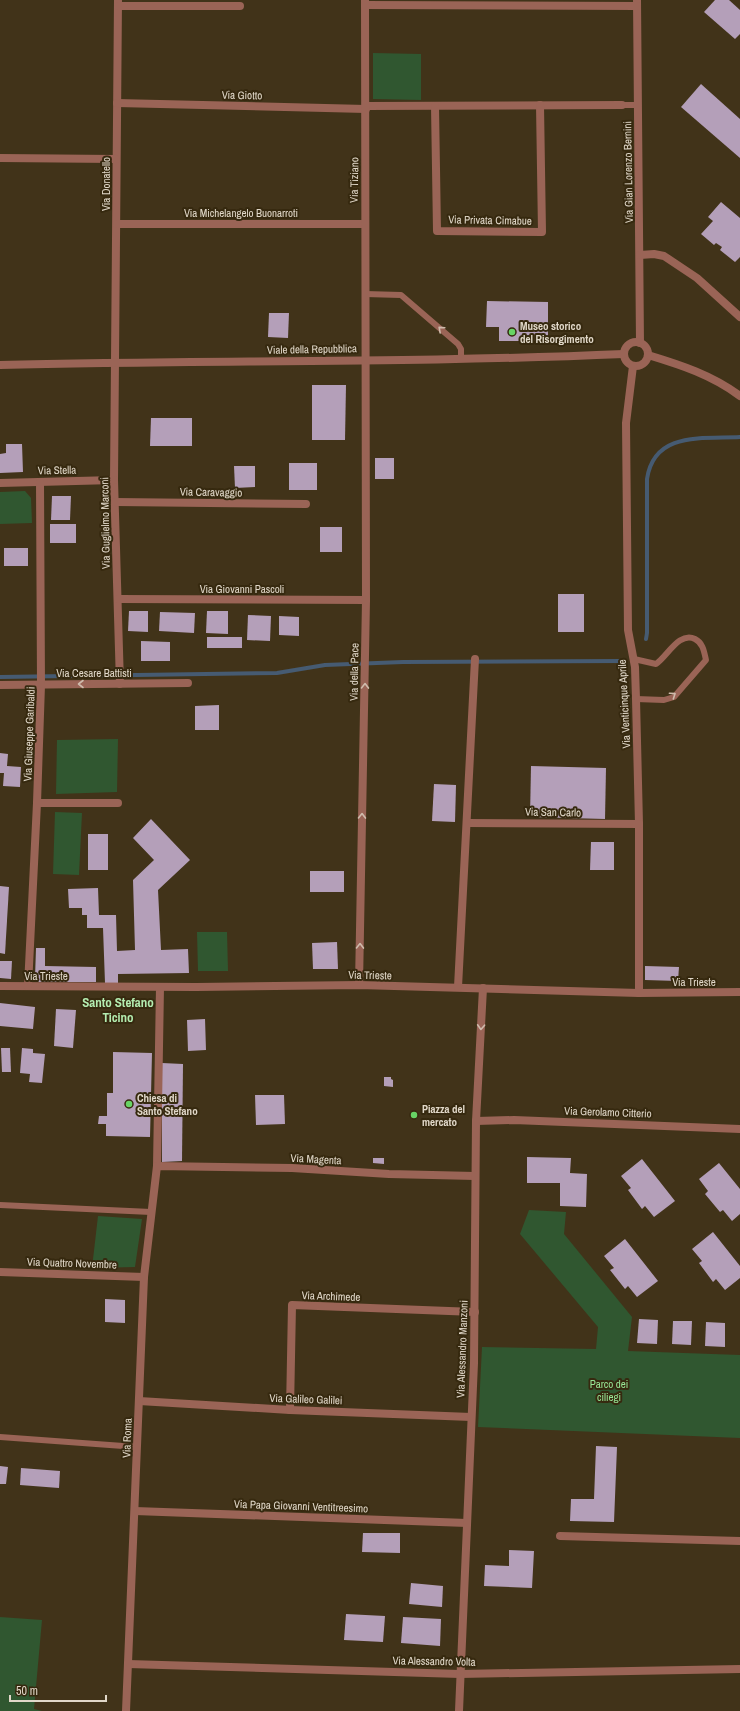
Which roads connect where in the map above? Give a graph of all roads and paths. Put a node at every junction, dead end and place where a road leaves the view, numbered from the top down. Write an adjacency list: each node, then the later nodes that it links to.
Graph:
1 (365, 2): 3 (street); 10 (street, Via Tiziano)
2 (118, 3): 4 (street, Via Donatello); 5 (street, Via Donatello)
3 (637, 3): 8 (street, Via Gian Lorenzo Bernini)
4 (240, 6)
5 (117, 103): 10 (street, Via Giotto); 12 (street, Via Donatello)
6 (540, 105): 7 (street); 9 (street); 9 (street, Via Privata Cimabue)
7 (622, 105): 8 (lane)
8 (638, 105): 15 (street, Via Gian Lorenzo Bernini)
9 (435, 106): 10 (street)
10 (366, 107): 14 (street, Via Tiziano)
11 (0, 158): 12 (street)
12 (116, 159): 13 (street, Via Donatello)
13 (117, 224): 14 (street, Via Michelangelo Buonarroti); 23 (street, Via Donatello)
14 (365, 224): 16 (street, Via Tiziano)
15 (640, 255): 17 (street); 18 (street, Via Gian Lorenzo Bernini)
16 (365, 294): 21 (lane, one-way to 16); 22 (street, Via Tiziano)
17 (740, 317)
18 (640, 343): 19 (street); 20 (street)
19 (624, 354): 21 (street, Viale della Repubblica); 25 (street)
20 (648, 355): 25 (street); 26 (street)
21 (461, 359): 22 (street, Viale della Repubblica)
22 (364, 360): 23 (street, Viale della Repubblica); 33 (street, Via della Pace)
23 (116, 362): 24 (street, Viale della Repubblica); 27 (street, Via Guglielmo Marconi)
24 (0, 365)
25 (633, 366): 34 (street, Via Venticinque Aprile)
26 (740, 396)
27 (114, 480): 28 (street, Via Stella); 30 (street, Via Guglielmo Marconi)
28 (40, 482): 29 (street, Via Stella); 36 (street, Via Giuseppe Garibaldi)
29 (0, 483)
30 (115, 502): 31 (street, Via Caravaggio); 32 (street, Via Guglielmo Marconi)
31 (306, 504)
32 (118, 599): 33 (street, Via Giovanni Pascoli); 37 (street, Via Guglielmo Marconi)
33 (366, 600): 45 (street, Via della Pace, one-way to 33)
34 (634, 659): 40 (street, Via Venticinque Aprile); 40 (lane, one-way to 34)
35 (474, 662): 43 (street)
36 (41, 683): 37 (street, Via Cesare Battisti, one-way to 36); 39 (street, Via Cesare Battisti); 41 (street, Via Giuseppe Garibaldi)
37 (120, 683): 38 (street, Via Cesare Battisti)
38 (188, 683)
39 (0, 685)
40 (636, 699): 44 (street, Via Venticinque Aprile)
41 (37, 803): 42 (street); 47 (street, Via Giuseppe Garibaldi)
42 (118, 803)
43 (467, 823): 44 (street, Via San Carlo); 49 (street)
44 (639, 824): 52 (street, Via Venticinque Aprile)
45 (359, 985): 48 (street, Via Trieste); 49 (street, Via Trieste)
46 (0, 986): 47 (street, Via Trieste)
47 (28, 986): 48 (street, Via Trieste)
48 (160, 987): 55 (street, Via Roma)
49 (458, 987): 50 (street, Via Trieste)
50 (483, 988): 52 (street, Via Trieste); 53 (street, Via Alessandro Manzoni, one-way to 53)
51 (740, 992): 52 (street, Via Trieste)
52 (639, 993)
53 (476, 1121): 54 (street, Via Gerolamo Citterio); 56 (street, Via Alessandro Manzoni)
54 (740, 1128)
55 (157, 1166): 56 (street, Via Magenta); 58 (street, Via Roma)
56 (475, 1176): 61 (street, Via Alessandro Manzoni)
57 (0, 1205): 58 (lane)
58 (151, 1212): 60 (street, Via Roma)
59 (0, 1272): 60 (street, Via Quattro Novembre)
60 (144, 1277): 62 (street, Via Roma)
61 (475, 1312): 63 (street, Via Archimede); 64 (street, Via Alessandro Manzoni)
62 (139, 1401): 63 (street, Via Galileo Galilei); 66 (street, Via Roma)
63 (290, 1410): 64 (street, Via Galileo Galilei)
64 (471, 1416): 68 (street, Via Alessandro Manzoni)
65 (0, 1437): 66 (lane)
66 (137, 1447): 67 (street, Via Roma)
67 (135, 1511): 68 (street, Via Papa Giovanni Ventitreesimo); 71 (street, Via Roma)
68 (467, 1523): 73 (street, Via Alessandro Manzoni)
69 (560, 1536): 70 (street)
70 (740, 1541)
71 (128, 1664): 73 (street, Via Alessandro Volta); 74 (street, Via Roma)
72 (740, 1669): 73 (street, Via Alessandro Volta)
73 (460, 1674): 75 (street, Via Alessandro Manzoni)
74 (126, 1711)
75 (459, 1711)

